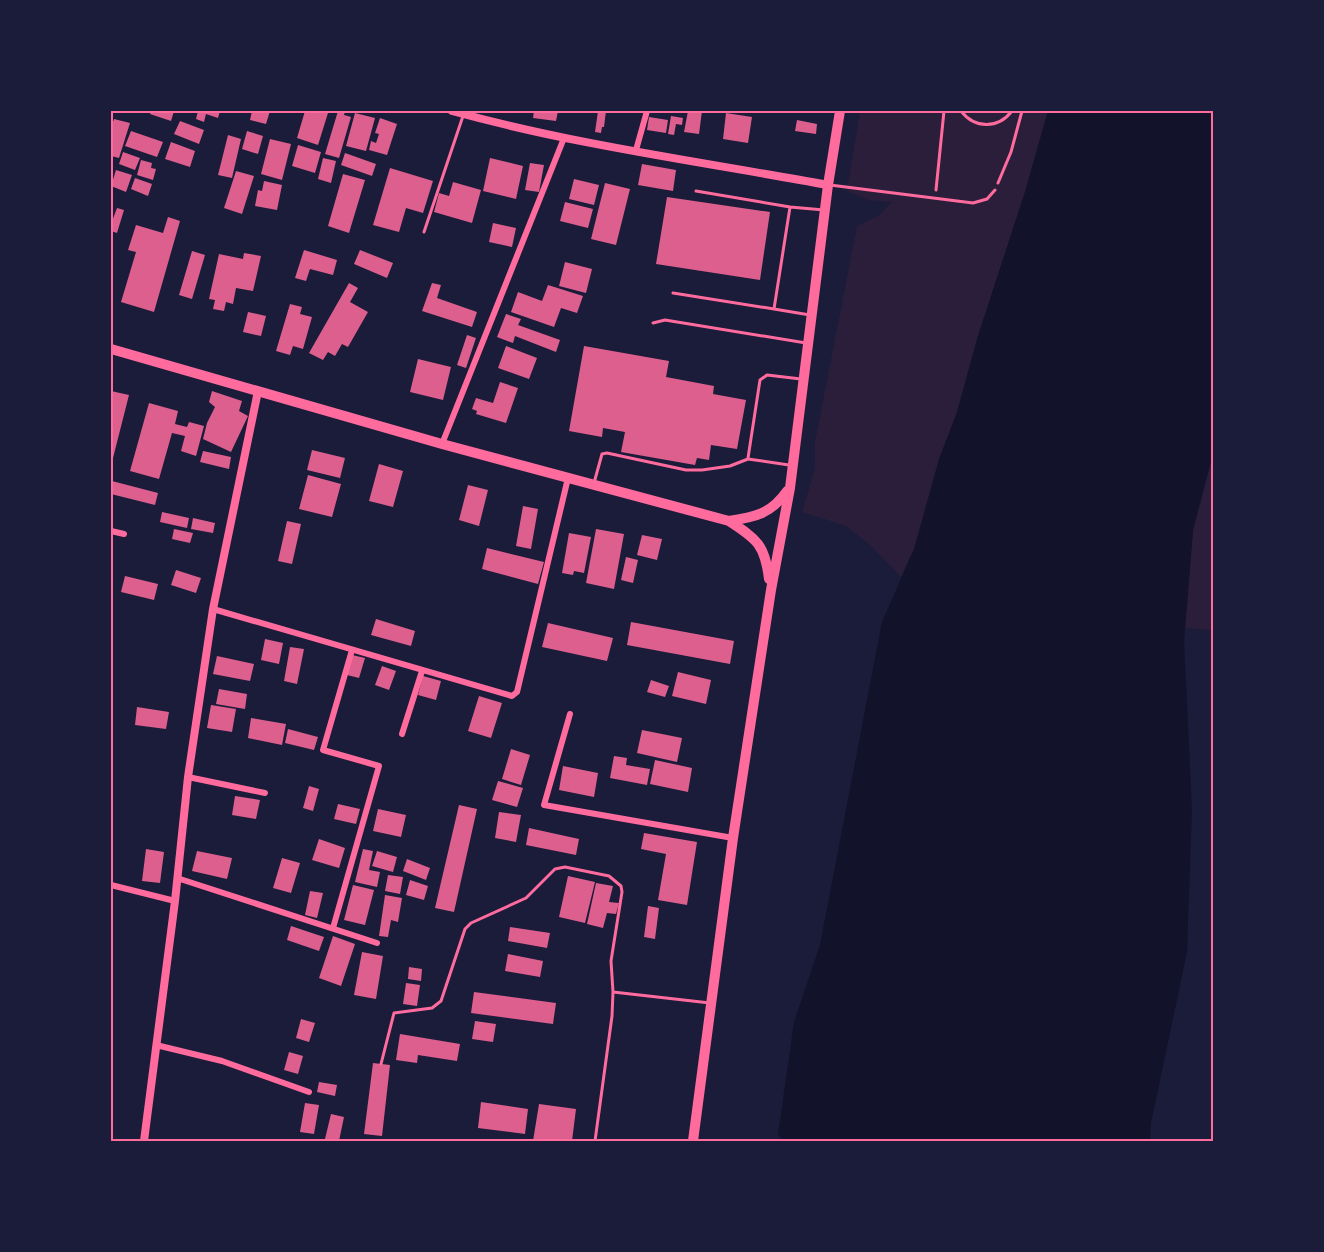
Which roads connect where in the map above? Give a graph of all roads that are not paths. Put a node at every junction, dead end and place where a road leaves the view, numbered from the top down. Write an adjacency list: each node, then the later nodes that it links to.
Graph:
1 (454, 111): 4 (street)
2 (647, 111): 6 (street)
3 (840, 111): 7 (main road)
4 (464, 114): 5 (street); 12 (lane)
5 (564, 138): 6 (street); 21 (street)
6 (636, 150): 7 (street)
7 (828, 185): 8 (lane); 11 (main road)
8 (995, 190)
9 (696, 191): 10 (lane)
10 (790, 207): 11 (lane); 14 (lane)
11 (825, 210): 15 (main road)
12 (424, 232)
13 (673, 293): 14 (lane)
14 (774, 309): 15 (lane)
15 (811, 316): 17 (main road)
16 (653, 323): 17 (lane)
17 (808, 343): 19 (main road)
18 (111, 349): 20 (main road)
19 (803, 379): 22 (lane); 23 (main road)
20 (258, 391): 21 (main road); 31 (street)
21 (442, 444): 24 (main road)
22 (748, 459): 23 (lane); 25 (lane)
23 (792, 465): 26 (main road)
24 (568, 478): 25 (main road); 33 (street)
25 (593, 485): 27 (main road)
26 (790, 488): 27 (main road); 30 (main road)
27 (729, 521): 30 (main road)
28 (111, 531): 29 (street)
29 (124, 534)
30 (771, 590): 38 (main road)
31 (213, 609): 32 (street); 36 (street)
32 (352, 650): 33 (street); 42 (street)
33 (422, 671): 35 (street)
34 (570, 714): 38 (street)
35 (402, 734)
36 (188, 777): 37 (street); 39 (street)
37 (265, 793)
38 (732, 838): 45 (main road)
39 (177, 878): 41 (street); 42 (street)
40 (111, 885): 41 (street)
41 (176, 901): 46 (street)
42 (333, 928): 43 (street)
43 (377, 943)
44 (613, 992): 45 (lane); 47 (lane); 50 (lane)
45 (710, 1003): 51 (main road)
46 (156, 1045): 48 (street); 49 (street)
47 (381, 1064)
48 (309, 1092)
49 (144, 1141)
50 (595, 1141)
51 (693, 1141)

